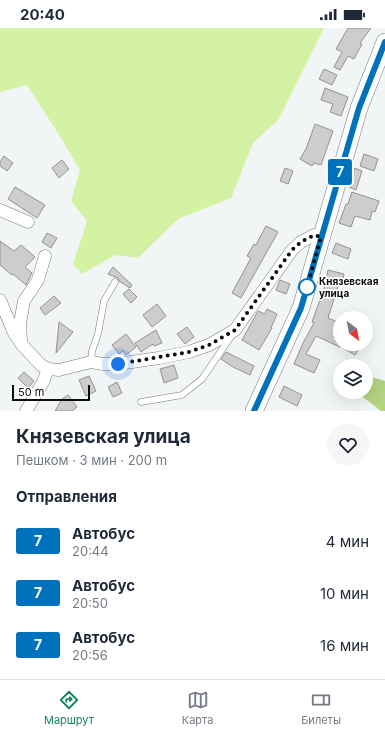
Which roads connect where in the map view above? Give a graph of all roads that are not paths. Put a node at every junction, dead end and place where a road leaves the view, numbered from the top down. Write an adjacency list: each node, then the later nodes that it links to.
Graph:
1 (385, 42): 4 (street)
2 (0, 210): 3 (street)
3 (28, 222)
4 (321, 237): 8 (street); 14 (street)
5 (45, 256): 9 (street)
6 (114, 282): 10 (lane)
7 (0, 300): 9 (street)
8 (235, 330): 10 (street); 12 (lane)
9 (22, 345): 11 (street)
10 (91, 362): 11 (street)
11 (48, 369): 13 (street)
12 (141, 402)
13 (26, 411)
14 (254, 411)

